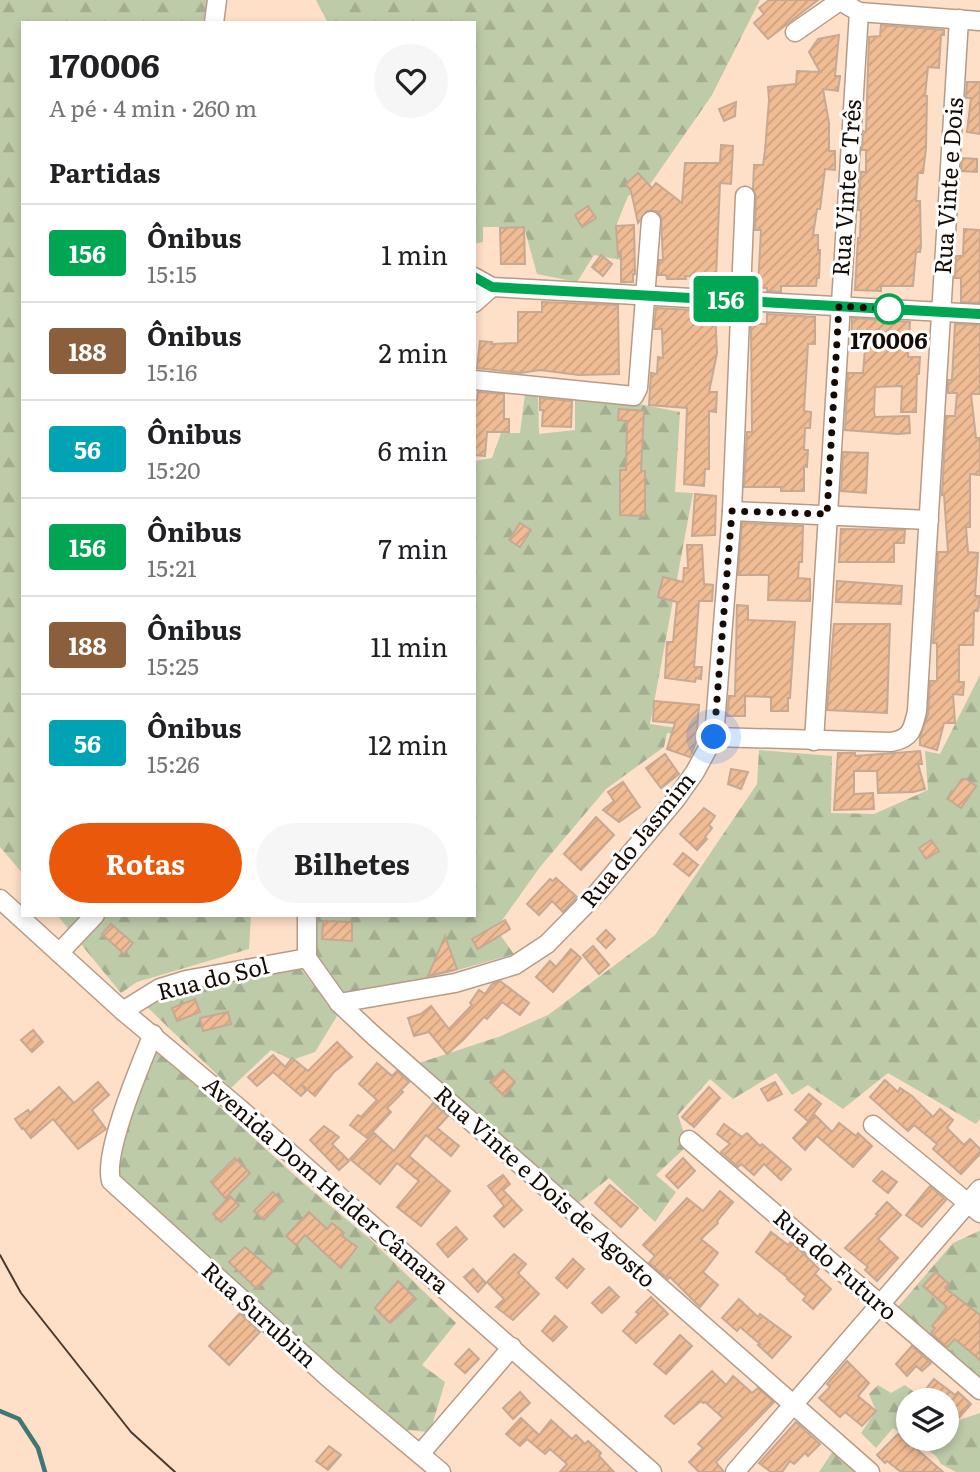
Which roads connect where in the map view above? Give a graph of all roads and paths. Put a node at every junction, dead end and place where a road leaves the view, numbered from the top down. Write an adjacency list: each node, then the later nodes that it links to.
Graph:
1 (217, 0): 5 (street)
2 (841, 1): 3 (street); 7 (street)
3 (859, 12): 4 (street); 15 (street, Rua Vinte e Três)
4 (959, 19): 6 (street); 16 (street, Rua Vinte e Dois)
5 (214, 21)
6 (980, 21)
7 (795, 32)
8 (745, 197): 13 (street, Rua do Jasmim)
9 (651, 221): 12 (street)
10 (476, 278): 11 (street)
11 (492, 287): 12 (street); 14 (street)
12 (644, 294): 13 (street); 18 (street)
13 (741, 300): 15 (street); 19 (street, Rua do Jasmim)
14 (476, 301)
15 (839, 306): 16 (street); 20 (street, Rua Vinte e Três)
16 (941, 312): 17 (street); 21 (street, Rua Vinte e Dois)
17 (980, 314)
18 (476, 380)
19 (732, 511): 20 (street); 22 (street, Rua do Jasmim)
20 (827, 514): 21 (street); 23 (street, Rua Vinte e Três)
21 (929, 520): 23 (street, Rua Vinte e Dois)
22 (714, 737): 23 (street, Rua Vinte e Dois); 29 (street, Rua do Jasmim)
23 (814, 741)
24 (0, 899): 27 (street, Avenida Dom Helder Câmara)
25 (93, 917): 27 (street)
26 (307, 917): 28 (street)
27 (59, 953): 30 (street, Avenida Dom Helder Câmara)
28 (307, 958): 29 (street, Rua Vinte e Dois de Agosto); 30 (street, Rua do Sol)
29 (339, 1003): 38 (street, Rua Vinte e Dois de Agosto)
30 (123, 1011): 31 (street, Avenida Dom Helder Câmara)
31 (153, 1034): 36 (street, Avenida Dom Helder Câmara); 39 (street, Rua Surubim)
32 (873, 1125): 34 (street)
33 (690, 1140): 35 (street, Rua do Futuro)
34 (976, 1201): 35 (street)
35 (881, 1303): 37 (street, Rua do Futuro); 38 (street)
36 (512, 1347): 39 (street); 41 (street, Avenida Dom Helder Câmara)
37 (980, 1390)
38 (795, 1404): 42 (street); 43 (street, Rua Vinte e Dois de Agosto)
39 (420, 1454): 40 (street)
40 (441, 1472)
41 (652, 1472)
42 (735, 1472)
43 (870, 1472)

